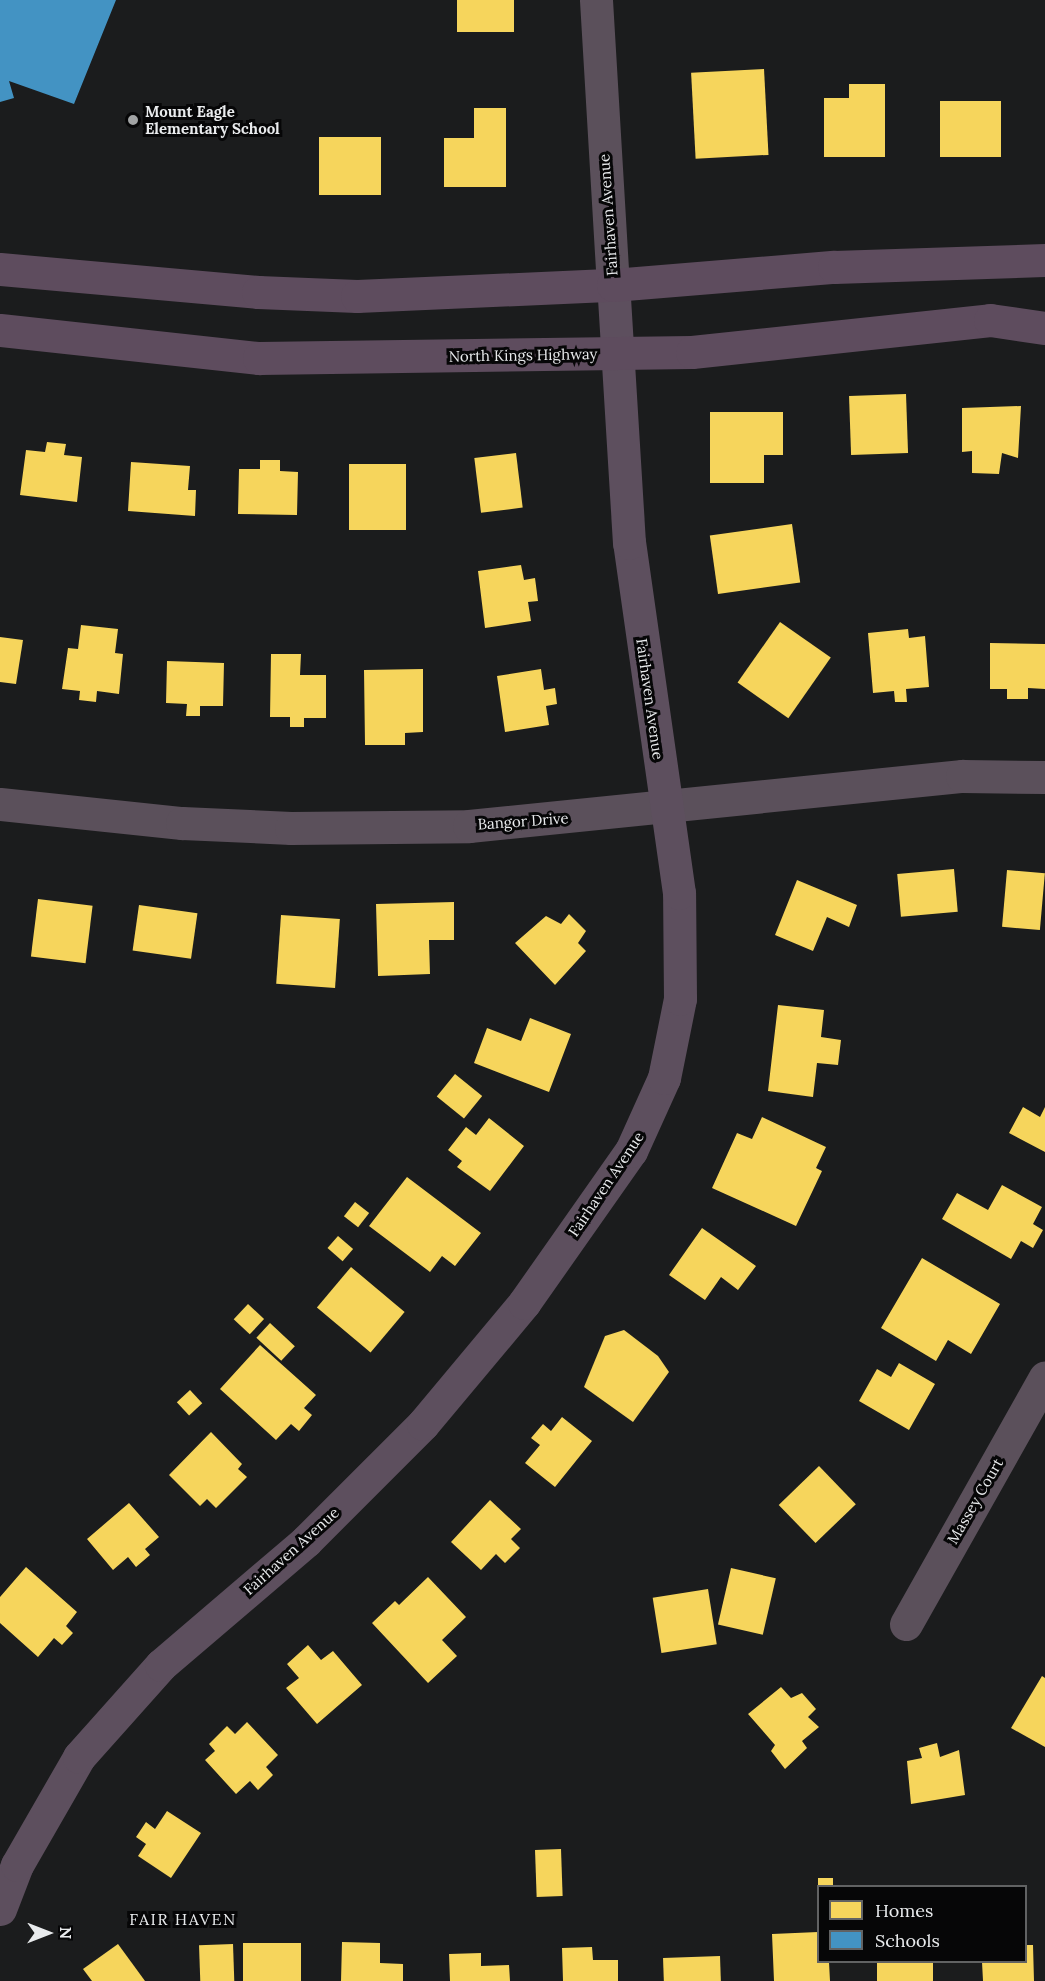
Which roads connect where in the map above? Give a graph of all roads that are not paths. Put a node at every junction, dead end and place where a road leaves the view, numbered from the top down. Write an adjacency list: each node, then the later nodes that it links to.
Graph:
1 (596, 0): 4 (street, Fairhaven Avenue)
2 (1045, 260): 4 (main road)
3 (0, 269): 4 (main road)
4 (613, 285): 7 (street, Fairhaven Avenue)
5 (1045, 328): 7 (main road, North Kings Highway)
6 (0, 330): 7 (main road, North Kings Highway)
7 (618, 354): 10 (street, Fairhaven Avenue)
8 (1045, 777): 10 (street, Bangor Drive)
9 (0, 804): 10 (street, Bangor Drive)
10 (665, 807): 13 (street, Fairhaven Avenue)
11 (1045, 1377): 12 (street, Massey Court)
12 (906, 1624)
13 (0, 1909)

